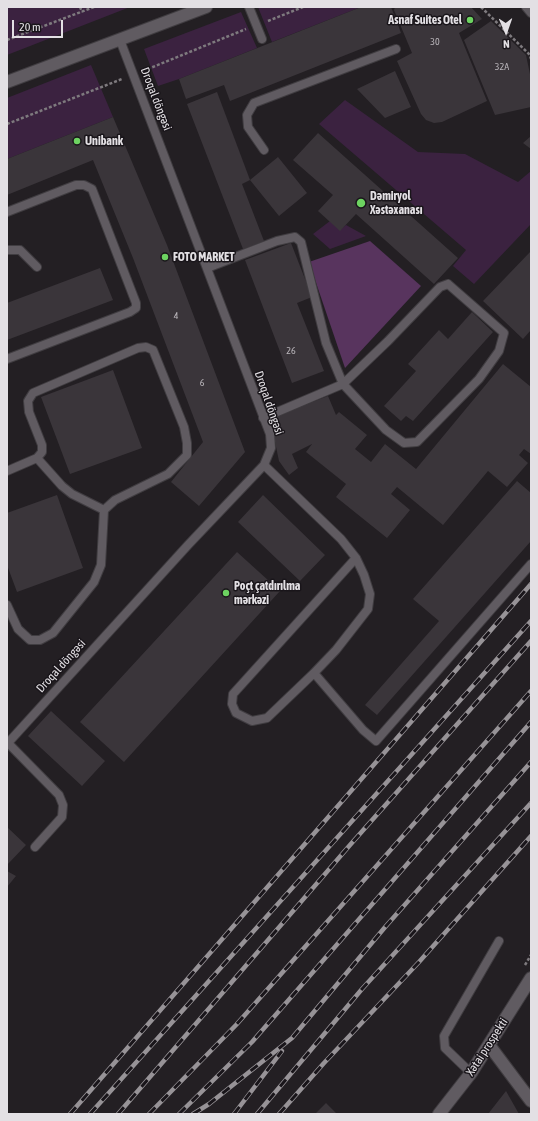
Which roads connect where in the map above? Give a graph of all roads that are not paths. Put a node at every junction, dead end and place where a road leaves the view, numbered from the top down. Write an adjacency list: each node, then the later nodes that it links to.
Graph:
1 (206, 7): 6 (street)
2 (249, 7): 5 (lane)
3 (526, 7): 4 (lane)
4 (531, 13)
5 (262, 39)
6 (120, 40): 8 (street); 13 (lane, Droqal döngəsi)
7 (396, 49): 9 (lane)
8 (7, 82)
9 (264, 150)
10 (7, 212): 14 (lane)
11 (7, 250): 12 (lane)
12 (37, 267)
13 (206, 268): 15 (lane); 16 (lane, Droqal döngəsi)
14 (7, 359)
15 (343, 384): 15 (lane); 16 (lane)
16 (263, 418): 18 (lane, Droqal döngəsi)
17 (37, 458): 19 (lane); 20 (lane); 20 (lane)
18 (264, 465): 21 (lane); 25 (lane, Droqal döngəsi)
19 (7, 471)
20 (104, 510): 23 (lane)
21 (356, 558): 24 (lane); 24 (lane)
22 (531, 564): 24 (lane)
23 (7, 605)
24 (314, 673)
25 (8, 744): 26 (lane)
26 (35, 848)
27 (499, 941): 30 (lane)
28 (531, 978): 29 (street, Xətai prospekti)
29 (489, 1044): 30 (street, Xətai prospekti); 31 (street)
30 (471, 1073): 32 (street, Xətai prospekti)
31 (531, 1101)
32 (439, 1114)

